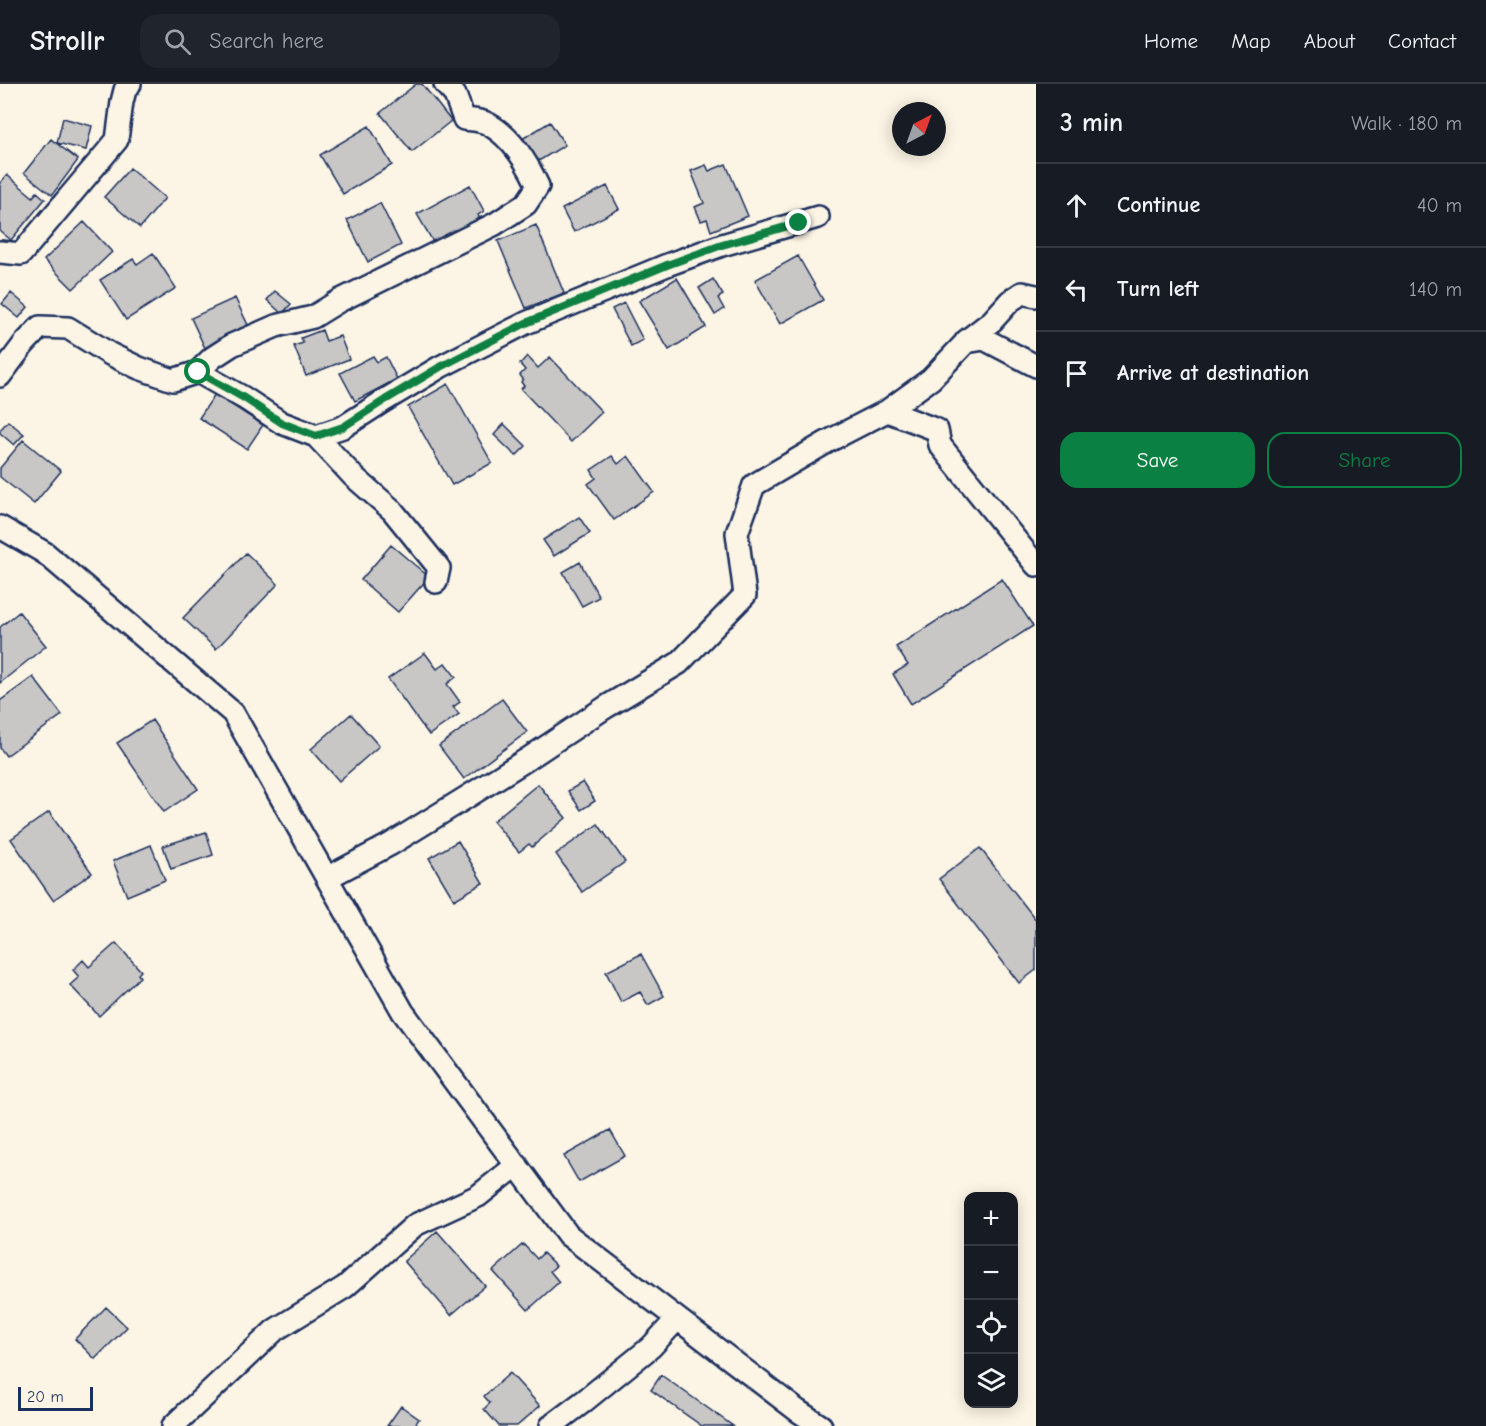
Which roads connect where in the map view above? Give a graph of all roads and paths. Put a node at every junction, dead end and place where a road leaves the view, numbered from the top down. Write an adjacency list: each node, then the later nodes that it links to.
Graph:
1 (129, 84): 4 (street)
2 (445, 84): 8 (street)
3 (818, 217): 11 (street)
4 (0, 252)
5 (1036, 296): 6 (street)
6 (966, 342): 7 (street); 10 (street)
7 (1036, 366)
8 (198, 372): 9 (street); 11 (street)
9 (0, 376)
10 (887, 411): 13 (street); 15 (street)
11 (316, 436): 14 (street)
12 (0, 527): 15 (street)
13 (1036, 565)
14 (436, 582)
15 (327, 878): 16 (street)
16 (517, 1165): 17 (street); 18 (street)
17 (677, 1319): 19 (street); 20 (street)
18 (173, 1426)
19 (551, 1426)
20 (820, 1426)

